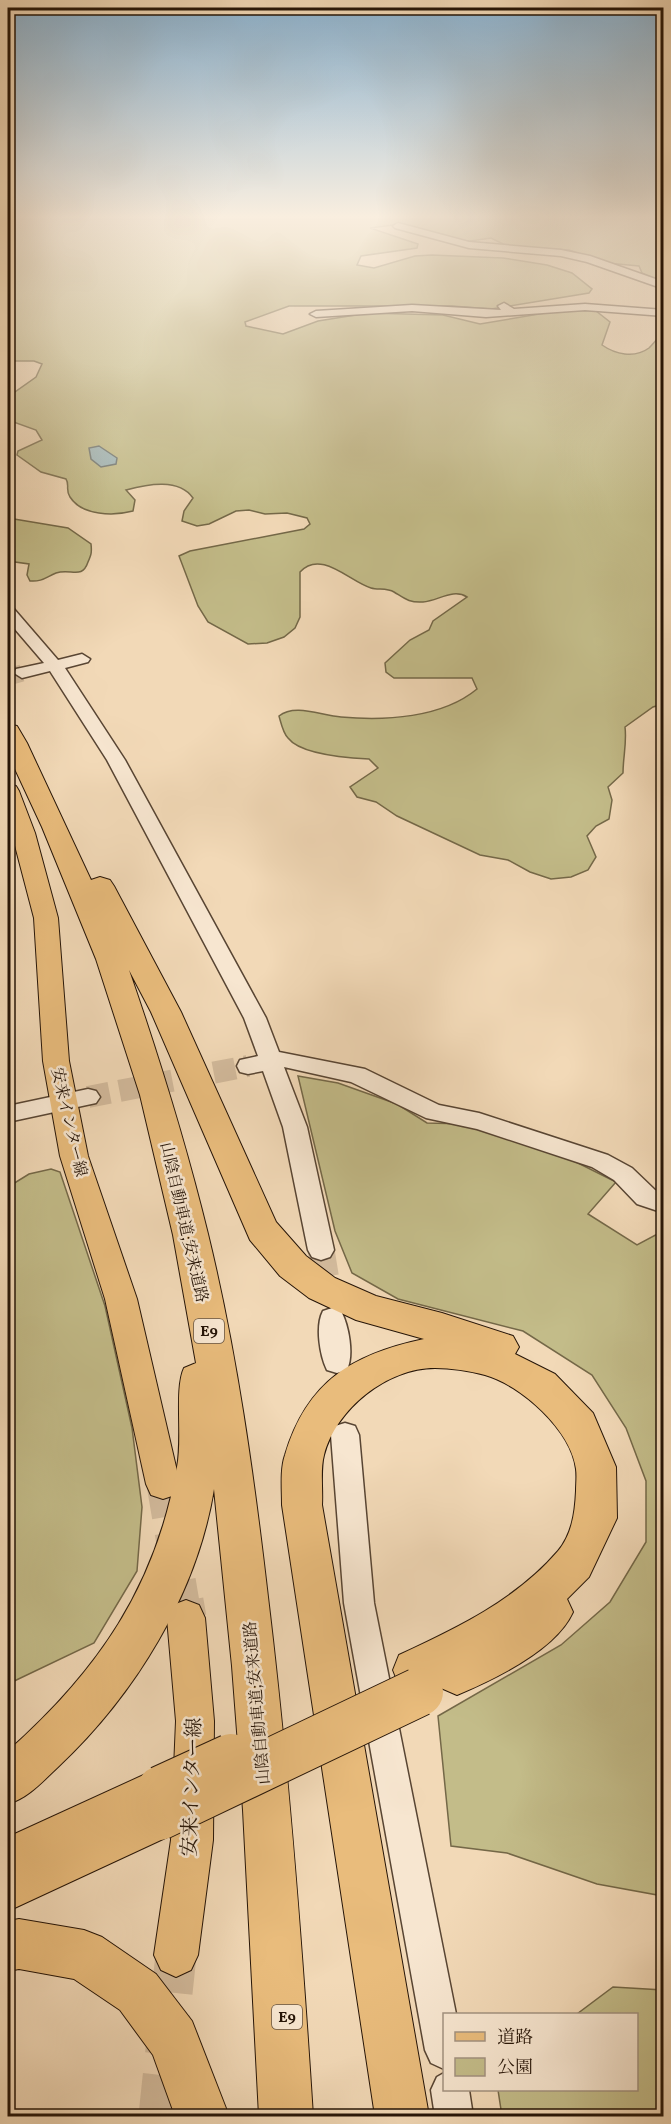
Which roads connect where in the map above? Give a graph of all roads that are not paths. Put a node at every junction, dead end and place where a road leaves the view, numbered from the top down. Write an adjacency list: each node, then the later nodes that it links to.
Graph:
1 (8, 612): 3 (street)
2 (82, 659): 3 (street)
3 (55, 666): 4 (street); 7 (street)
4 (22, 673)
5 (9, 734): 13 (highway, 山陰自動車道;安来道路 / E9); 18 (highway)
6 (8, 791): 8 (main road, 安来インター線)
7 (260, 1064): 10 (street); 11 (street)
8 (75, 1100): 9 (street); 16 (main road, 安来インター線)
9 (8, 1114)
10 (663, 1204)
11 (321, 1250)
12 (332, 1319): 14 (street)
13 (207, 1322): 19 (highway); 27 (highway, 山陰自動車道;安来道路 / E9)
14 (337, 1362)
15 (345, 1435): 25 (street)
16 (162, 1484)
17 (186, 1618): 24 (main road, 安来インター線)
18 (417, 1681): 20 (highway, bridge); 29 (highway)
19 (8, 1781)
20 (160, 1803): 21 (highway); 22 (highway)
21 (8, 1862)
22 (8, 1887)
23 (8, 1946): 28 (highway)
24 (176, 1955)
25 (443, 2045)
26 (450, 2091): 30 (street)
27 (292, 2104)
28 (202, 2116)
29 (402, 2116)
30 (454, 2116)

